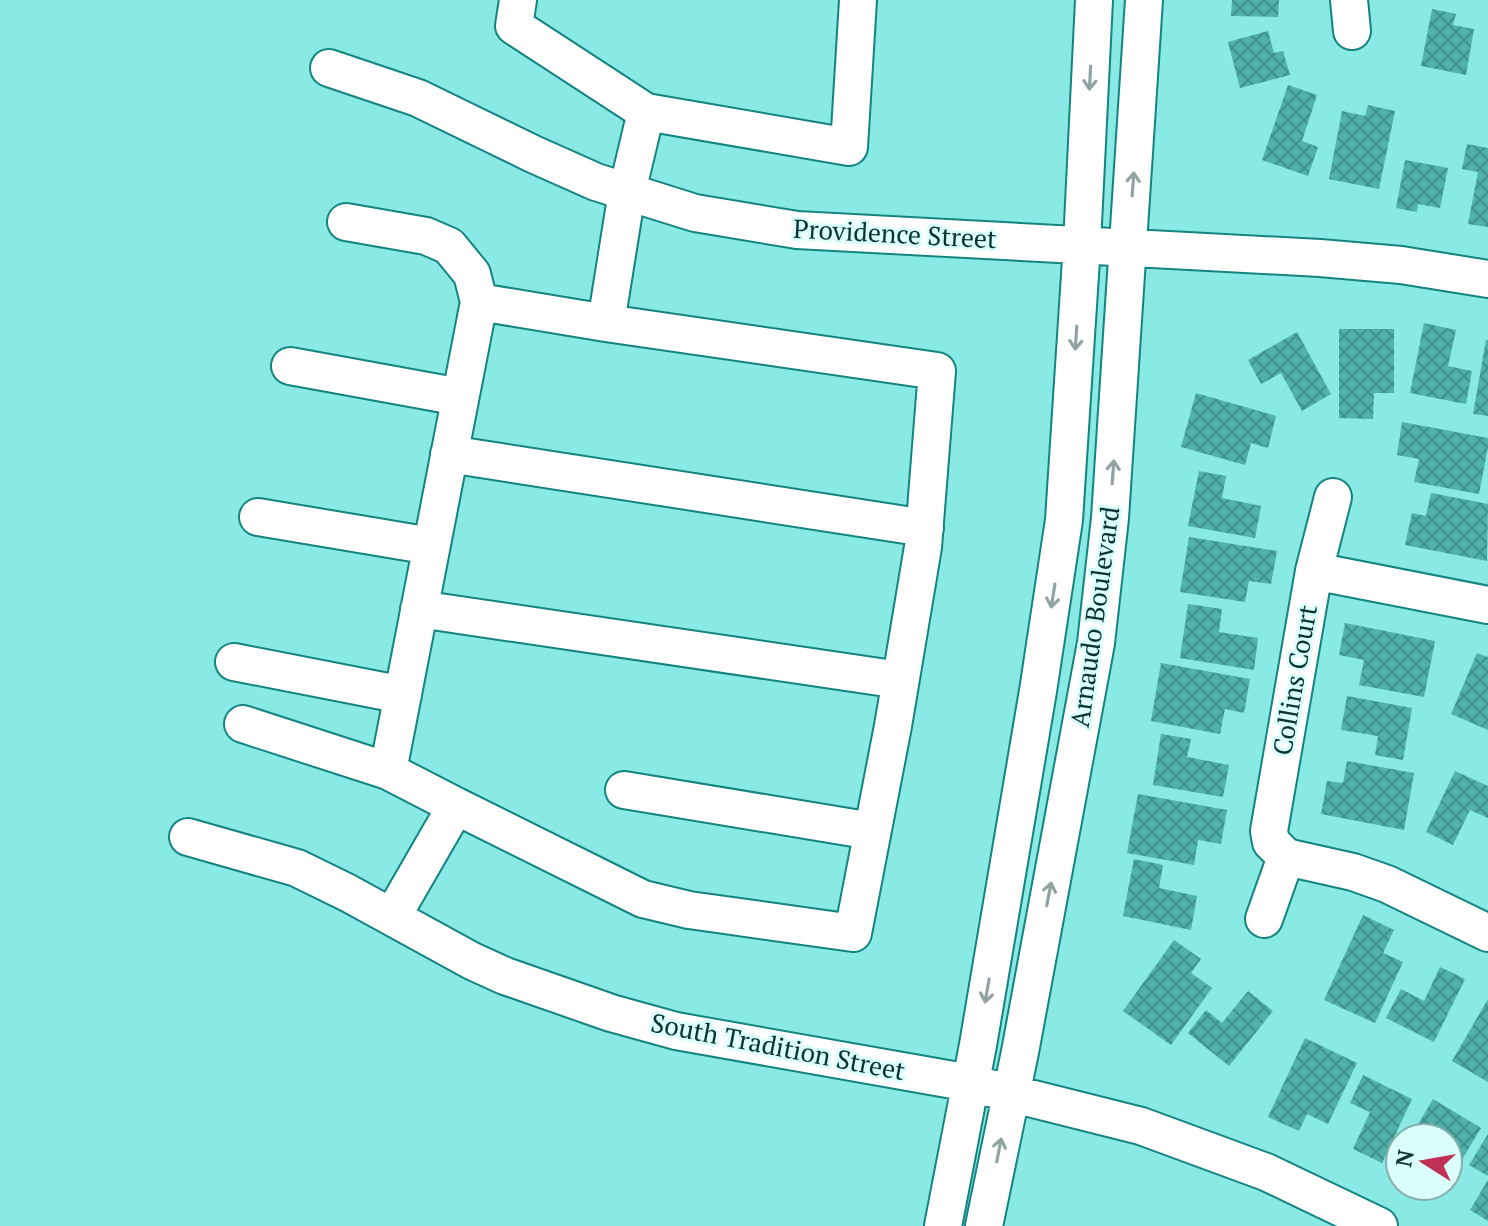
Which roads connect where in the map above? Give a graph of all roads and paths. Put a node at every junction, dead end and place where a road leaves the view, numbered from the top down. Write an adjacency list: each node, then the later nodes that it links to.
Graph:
1 (518, 0): 6 (street)
2 (858, 0): 6 (street)
3 (1094, 0): 9 (street, Arnaudo Boulevard, one-way to 9)
4 (1144, 0): 10 (street, Arnaudo Boulevard, one-way to 4)
5 (329, 68): 7 (street, Providence Street)
6 (646, 112): 7 (street)
7 (627, 192): 9 (street, Providence Street); 13 (street)
8 (346, 222): 12 (street)
9 (1082, 244): 10 (street, Providence Street); 37 (street, Arnaudo Boulevard, one-way to 37)
10 (1128, 246): 11 (street, Providence Street); 38 (street, Arnaudo Boulevard, one-way to 10)
11 (1488, 279)
12 (479, 302): 13 (street); 15 (street)
13 (606, 323): 19 (street)
14 (290, 366): 15 (street)
15 (460, 397): 16 (street)
16 (449, 454): 19 (street); 20 (street)
17 (1333, 497): 21 (street, Collins Court)
18 (258, 517): 20 (street)
19 (925, 528): 25 (street)
20 (431, 546): 23 (street)
21 (1314, 571): 22 (street); 33 (street, Collins Court)
22 (1488, 605)
23 (419, 609): 25 (street); 26 (street)
24 (234, 662): 26 (street)
25 (900, 680): 31 (street)
26 (403, 695): 28 (street)
27 (243, 724): 28 (street)
28 (388, 771): 30 (street)
29 (624, 790): 31 (street)
30 (456, 806): 31 (street); 34 (street)
31 (872, 831)
32 (188, 837): 34 (street, South Tradition Street)
33 (1286, 857): 35 (street); 36 (street)
34 (392, 917): 37 (street, South Tradition Street)
35 (1264, 919)
36 (1488, 933)
37 (970, 1083): 38 (street, South Tradition Street); 39 (street, Arnaudo Boulevard)
38 (1011, 1092): 40 (street, Arnaudo Boulevard, one-way to 38); 41 (street, South Tradition Street)
39 (943, 1226)
40 (984, 1226)
41 (1379, 1226)

